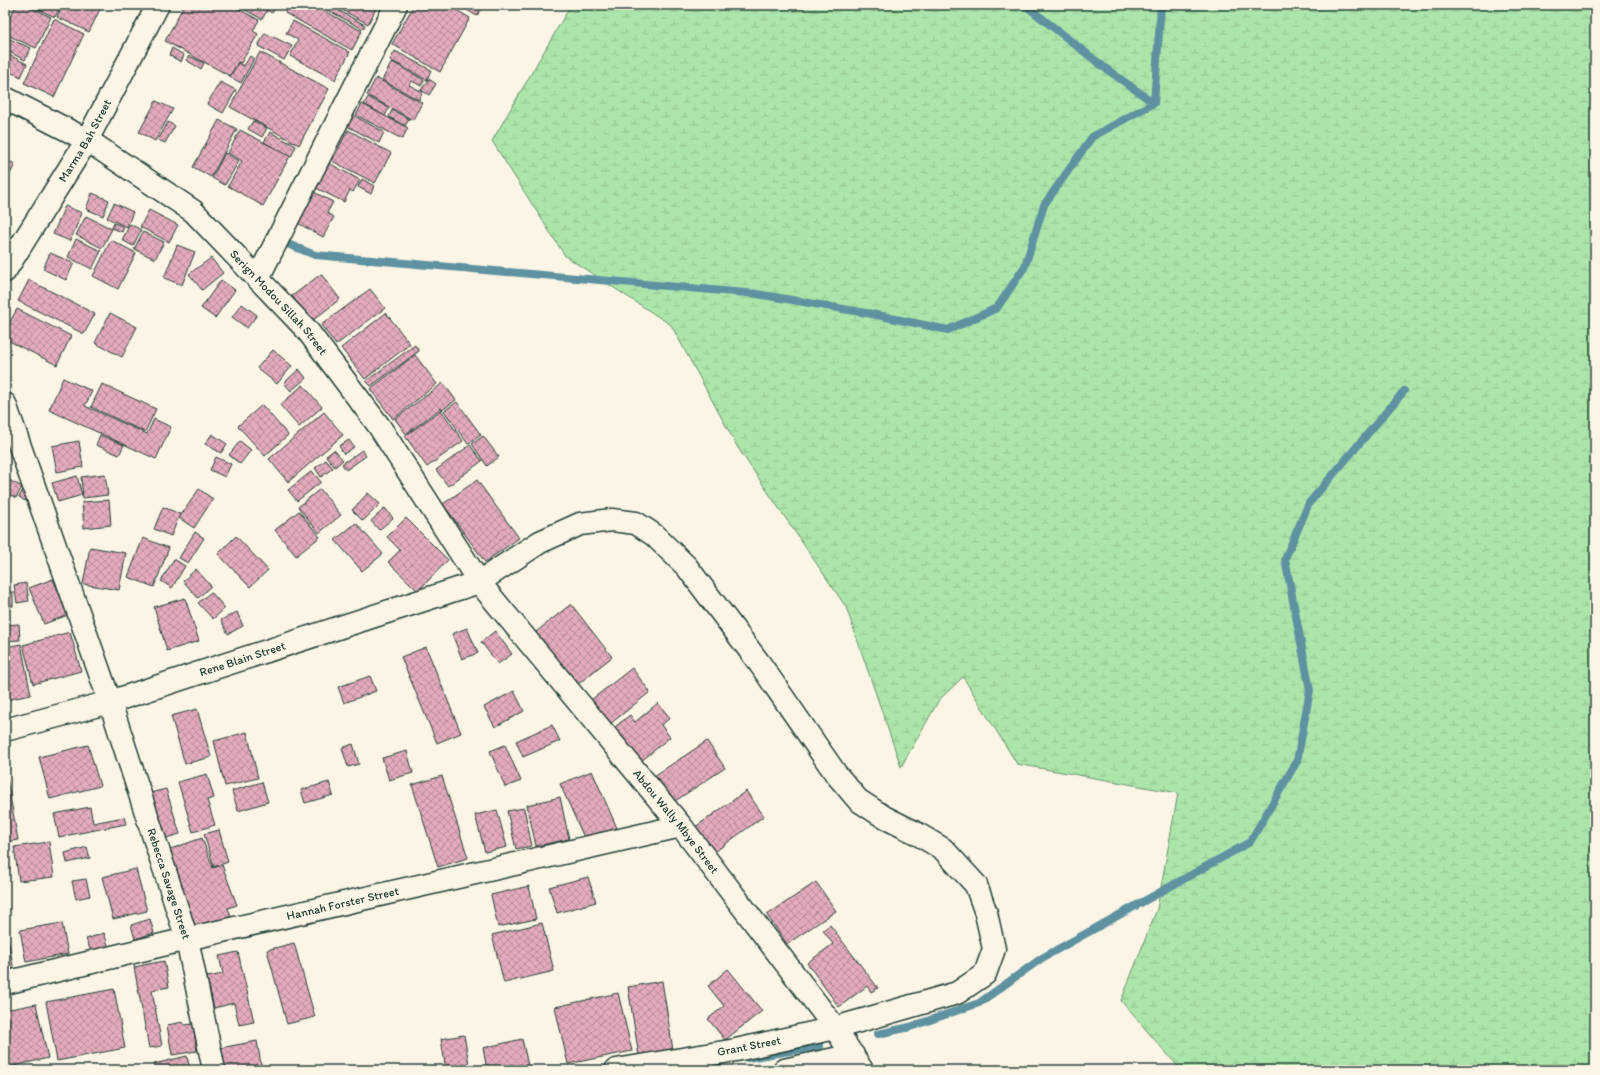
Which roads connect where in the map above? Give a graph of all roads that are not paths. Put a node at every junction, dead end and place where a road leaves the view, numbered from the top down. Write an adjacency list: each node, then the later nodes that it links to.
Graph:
1 (158, 5): 4 (street, Marma Bah Street)
2 (396, 5): 6 (street)
3 (5, 98): 4 (street, Serign Modou Sillah Street)
4 (87, 140): 5 (street, Marma Bah Street); 6 (street, Serign Modou Sillah Street)
5 (5, 272)
6 (258, 278): 8 (street, Serign Modou Sillah Street)
7 (5, 404): 9 (street, Rebecca Savage Street)
8 (479, 582): 9 (street, Rene Blain Street); 11 (street, Abdou Wally Mbye Street); 14 (street, Rene Blain Street)
9 (110, 702): 10 (street, Rene Blain Street); 12 (street, Rebecca Savage Street)
10 (5, 730)
11 (681, 826): 12 (street, Hannah Forster Street); 14 (street, Abdou Wally Mbye Street)
12 (187, 939): 13 (street, Hannah Forster Street); 17 (street, Rebecca Savage Street)
13 (5, 984)
14 (835, 1028): 15 (street, Grant Street); 16 (street, Abdou Wally Mbye Street)
15 (736, 1050): 18 (street, Grant Street); 19 (street)
16 (857, 1063): 20 (street)
17 (214, 1070)
18 (616, 1070)
19 (728, 1070)
20 (784, 1070)

